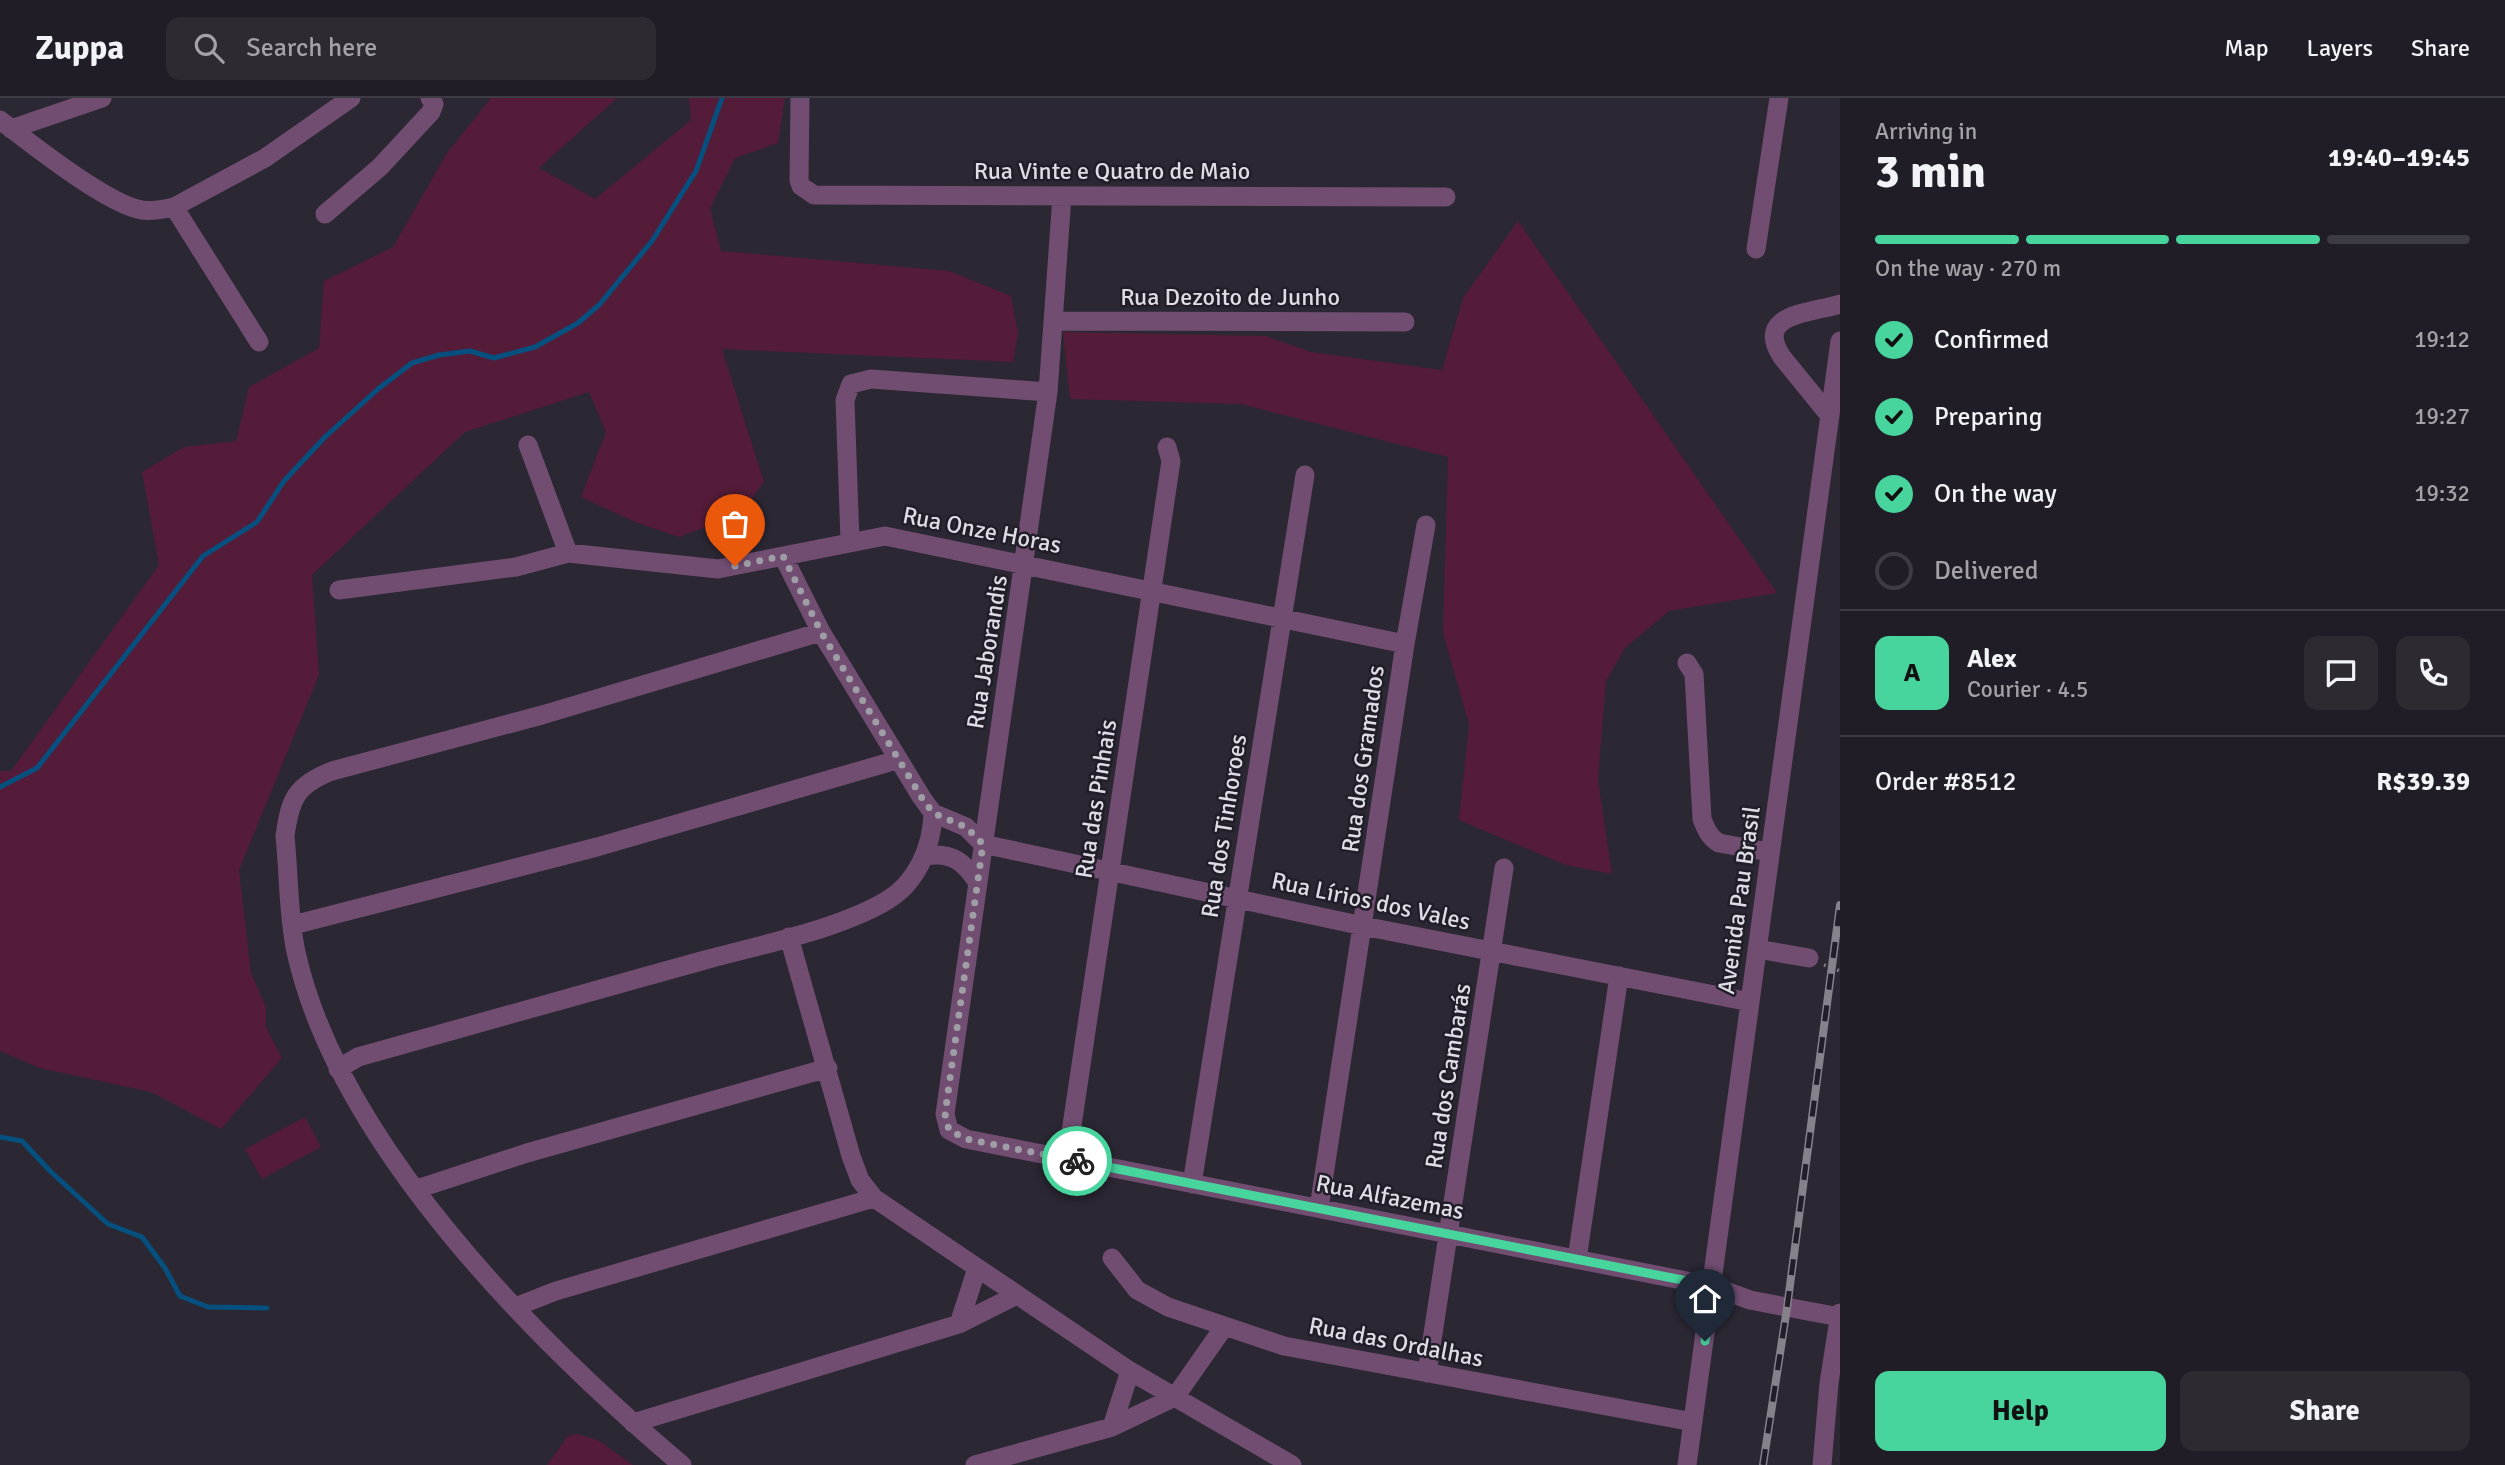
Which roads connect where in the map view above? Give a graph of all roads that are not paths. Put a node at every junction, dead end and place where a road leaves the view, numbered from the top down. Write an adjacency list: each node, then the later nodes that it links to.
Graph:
1 (102, 98): 6 (street)
2 (351, 98): 9 (street)
3 (429, 98): 10 (street)
4 (800, 98): 7 (street, Rua Vinte e Quatro de Maio)
5 (1779, 98): 11 (street)
6 (6, 125): 9 (street)
7 (1062, 196): 8 (street, Rua Vinte e Quatro de Maio); 13 (street, Rua Jaborandis)
8 (1446, 197)
9 (174, 207): 16 (street)
10 (325, 214)
11 (1756, 248)
12 (1840, 304): 18 (street)
13 (1054, 321): 14 (street, Rua Dezoito de Junho); 17 (street, Rua Jaborandis)
14 (1405, 322)
15 (1840, 341): 18 (street, Avenida Pau Brasil)
16 (259, 342)
17 (1048, 392): 23 (street); 26 (street, Rua Jaborandis)
18 (1830, 416): 36 (street, Avenida Pau Brasil)
19 (528, 445): 24 (street)
20 (1167, 447): 28 (street, Rua das Pinhais)
21 (1305, 475): 29 (street, Rua dos Tinhoroes)
22 (1426, 525): 31 (street, Rua dos Gramados)
23 (850, 541): 25 (street, Rua Onze Horas); 26 (street, Rua Onze Horas)
24 (568, 554): 25 (street, Rua Onze Horas); 27 (street, Rua Onze Horas)
25 (783, 556): 30 (street)
26 (1025, 564): 28 (street, Rua Onze Horas); 35 (street, Rua Jaborandis)
27 (339, 590)
28 (1152, 590): 29 (street, Rua Onze Horas); 39 (street, Rua das Pinhais)
29 (1282, 618): 31 (street, Rua Onze Horas); 41 (street, Rua dos Tinhoroes)
30 (821, 632): 33 (street); 42 (street)
31 (1405, 644): 43 (street, Rua dos Gramados)
32 (1687, 663): 36 (street)
33 (897, 760): 34 (street); 42 (street)
34 (933, 813): 35 (street); 37 (street)
35 (983, 844): 39 (street, Rua Lírios dos Vales); 40 (street, Rua Jaborandis)
36 (1769, 852): 45 (street, Avenida Pau Brasil)
37 (926, 856): 40 (street); 44 (street)
38 (1504, 868): 46 (street, Rua dos Cambarás)
39 (1110, 871): 41 (street, Rua Lírios dos Vales); 53 (street, Rua das Pinhais)
40 (978, 883): 52 (street, Rua Jaborandis)
41 (1237, 899): 43 (street, Rua Lírios dos Vales); 54 (street, Rua dos Tinhoroes)
42 (293, 925): 51 (street)
43 (1363, 926): 46 (street, Rua Lírios dos Vales); 57 (street, Rua dos Gramados)
44 (789, 937): 50 (street); 51 (street)
45 (1757, 949): 47 (street); 49 (street, Avenida Pau Brasil)
46 (1492, 951): 48 (street, Rua Lírios dos Vales); 58 (street, Rua dos Cambarás)
47 (1809, 958)
48 (1619, 976): 49 (street, Rua Lírios dos Vales); 60 (street)
49 (1750, 1002): 62 (street, Avenida Pau Brasil)
50 (828, 1068): 55 (street); 56 (street)
51 (338, 1069): 55 (street)
52 (945, 1114): 53 (street, Rua Alfazemas)
53 (1067, 1159): 54 (street, Rua Alfazemas)
54 (1192, 1184): 57 (street, Rua Alfazemas)
55 (417, 1189): 64 (street)
56 (874, 1198): 61 (street); 64 (street)
57 (1319, 1208): 58 (street, Rua Alfazemas)
58 (1449, 1234): 60 (street, Rua Alfazemas); 69 (street, Rua dos Cambarás)
59 (1112, 1258): 67 (street, Rua das Ordalhas)
60 (1577, 1259): 62 (street, Rua Alfazemas)
61 (977, 1268): 63 (street); 66 (street)
62 (1713, 1286): 65 (street, Rua Alfazemas); 71 (street, Avenida Pau Brasil)
63 (1017, 1295): 66 (street); 68 (street)
64 (515, 1307): 72 (street)
65 (1840, 1315): 78 (street)
66 (959, 1324): 72 (street)
67 (1224, 1327): 69 (street, Rua das Ordalhas); 70 (street)
68 (1130, 1371): 70 (street); 73 (street)
69 (1427, 1373): 71 (street, Rua das Ordalhas)
70 (1175, 1397): 73 (street); 76 (street)
71 (1693, 1422): 77 (street, Avenida Pau Brasil)
72 (633, 1423): 74 (street)
73 (1112, 1427): 75 (street)
74 (682, 1465)
75 (975, 1465)
76 (1292, 1465)
77 (1687, 1465)
78 (1822, 1465)

